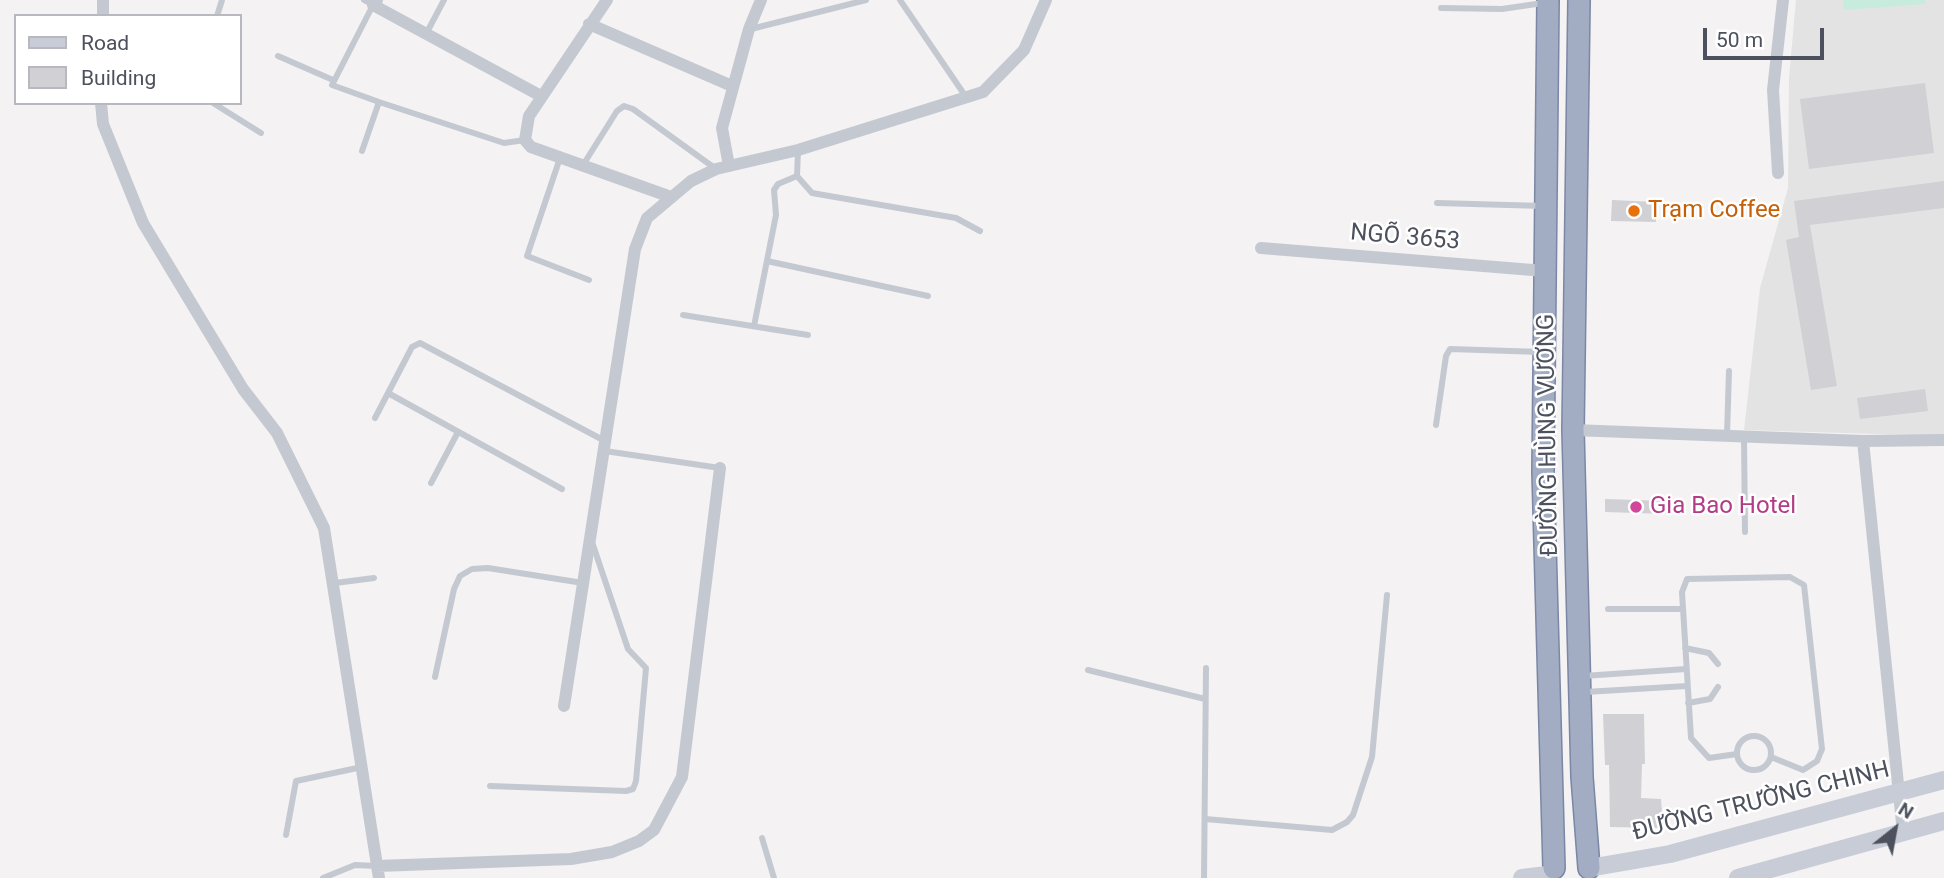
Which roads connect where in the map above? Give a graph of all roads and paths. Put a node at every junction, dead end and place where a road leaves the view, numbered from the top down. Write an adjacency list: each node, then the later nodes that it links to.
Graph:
1 (444, 0): 14 (lane)
2 (607, 0): 12 (street)
3 (761, 0): 13 (street)
4 (866, 0): 13 (lane)
5 (900, 0): 19 (lane)
6 (1046, 0): 19 (street)
7 (1579, 0): 49 (highway, ĐƯỜNG HÙNG VƯƠNG)
8 (1783, 0): 30 (street)
9 (1548, 1): 11 (lane); 34 (highway, ĐƯỜNG HÙNG VƯƠNG)
10 (371, 2): 14 (street); 16 (lane)
11 (1441, 8)
12 (589, 24): 17 (street); 18 (street)
13 (749, 29): 17 (street)
14 (426, 34): 18 (street)
15 (278, 56): 16 (lane)
16 (333, 80): 20 (lane)
17 (732, 86): 29 (street)
18 (541, 96): 24 (street)
19 (966, 97): 25 (street)
20 (379, 102): 24 (lane); 26 (lane)
21 (101, 105): 62 (street)
22 (215, 105): 23 (lane)
23 (261, 133)
24 (525, 140): 27 (street)
25 (798, 150): 29 (street); 31 (lane)
26 (362, 151)
27 (560, 158): 28 (street); 39 (lane)
28 (582, 167): 29 (lane); 32 (street)
29 (723, 167): 32 (street)
30 (1778, 173)
31 (797, 176): 35 (lane); 37 (lane)
32 (671, 197): 55 (street)
33 (1437, 203): 34 (lane)
34 (1546, 206): 38 (highway, ĐƯỜNG HÙNG VƯƠNG)
35 (980, 231)
36 (1261, 248): 38 (street, NGÕ 3653)
37 (766, 261): 40 (lane); 42 (lane)
38 (1545, 271): 44 (highway, ĐƯỜNG HÙNG VƯƠNG)
39 (589, 280)
40 (928, 296)
41 (683, 315): 42 (lane)
42 (754, 326): 43 (lane)
43 (808, 335)
44 (1542, 352): 48 (lane); 92 (highway, ĐƯỜNG HÙNG VƯƠNG)
45 (1729, 371): 51 (lane)
46 (388, 393): 47 (lane); 50 (lane); 55 (lane)
47 (376, 418)
48 (1436, 425)
49 (1573, 430): 51 (street); 73 (highway, ĐƯỜNG HÙNG VƯƠNG)
50 (458, 432): 57 (lane); 58 (lane)
51 (1727, 435): 52 (street)
52 (1744, 435): 54 (street); 59 (lane)
53 (1944, 440): 54 (street)
54 (1863, 441): 84 (street)
55 (605, 446): 56 (lane); 60 (street)
56 (720, 468): 90 (street)
57 (431, 483)
58 (562, 489)
59 (1745, 532)
60 (590, 537): 63 (street); 83 (lane)
61 (374, 578): 62 (lane)
62 (335, 583): 81 (street)
63 (583, 583): 72 (lane); 78 (street)
64 (1387, 594): 85 (lane)
65 (1608, 609): 66 (lane)
66 (1683, 610): 67 (lane); 80 (lane)
67 (1685, 648): 68 (lane); 70 (lane)
68 (1718, 664)
69 (1206, 668): 76 (lane)
70 (1686, 669): 73 (lane); 74 (lane)
71 (1088, 670): 76 (lane)
72 (435, 677)
73 (1579, 685): 74 (lane); 91 (highway, ĐƯỜNG HÙNG VƯƠNG)
74 (1687, 686): 77 (lane)
75 (1718, 687): 77 (lane)
76 (1205, 699): 85 (lane)
77 (1688, 704): 79 (lane)
78 (564, 706)
79 (1737, 754): 80 (lane); 80 (lane)
80 (1771, 758)
81 (362, 767): 88 (lane); 90 (street)
82 (1944, 780): 84 (main road, ĐƯỜNG TRƯỜNG CHINH)
83 (490, 786)
84 (1898, 793): 87 (street); 91 (main road, ĐƯỜNG TRƯỜNG CHINH)
85 (1205, 818): 95 (lane)
86 (1944, 821): 87 (main road)
87 (1903, 833): 97 (main road)
88 (286, 835)
89 (762, 838): 94 (lane)
90 (378, 872): 93 (lane)
91 (1592, 873): 92 (highway)
92 (1549, 874): 96 (main road)
93 (323, 878)
94 (774, 878)
95 (1204, 878)
96 (1522, 878)
97 (1738, 878)

